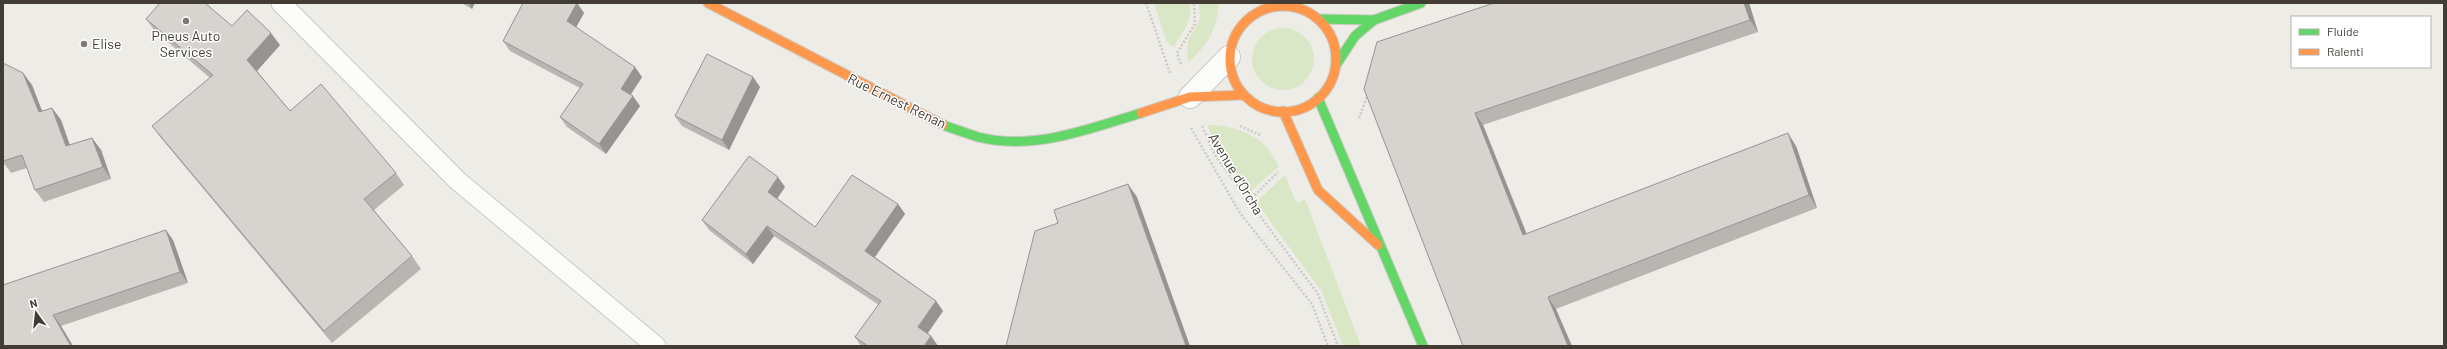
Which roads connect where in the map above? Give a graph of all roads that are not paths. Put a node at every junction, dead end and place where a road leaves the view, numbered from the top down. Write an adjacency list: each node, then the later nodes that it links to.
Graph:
1 (281, 3): 16 (lane)
2 (708, 3): 13 (main road, Rue Ernest Renan)
3 (1421, 3): 8 (main road)
4 (1273, 5): 6 (main road); 7 (main road)
5 (1244, 8): 6 (main road)
6 (1248, 19): 9 (main road)
7 (1318, 19): 8 (main road); 10 (main road)
8 (1374, 20): 10 (main road)
9 (1230, 57): 11 (main road); 13 (street, Rue Ernest Renan)
10 (1336, 65): 12 (main road)
11 (1244, 95): 13 (main road, Rue Ernest Renan); 14 (main road)
12 (1318, 98): 14 (main road); 15 (main road)
13 (1184, 99)
14 (1283, 112): 15 (main road)
15 (1383, 250): 17 (main road)
16 (656, 346)
17 (1423, 346)

